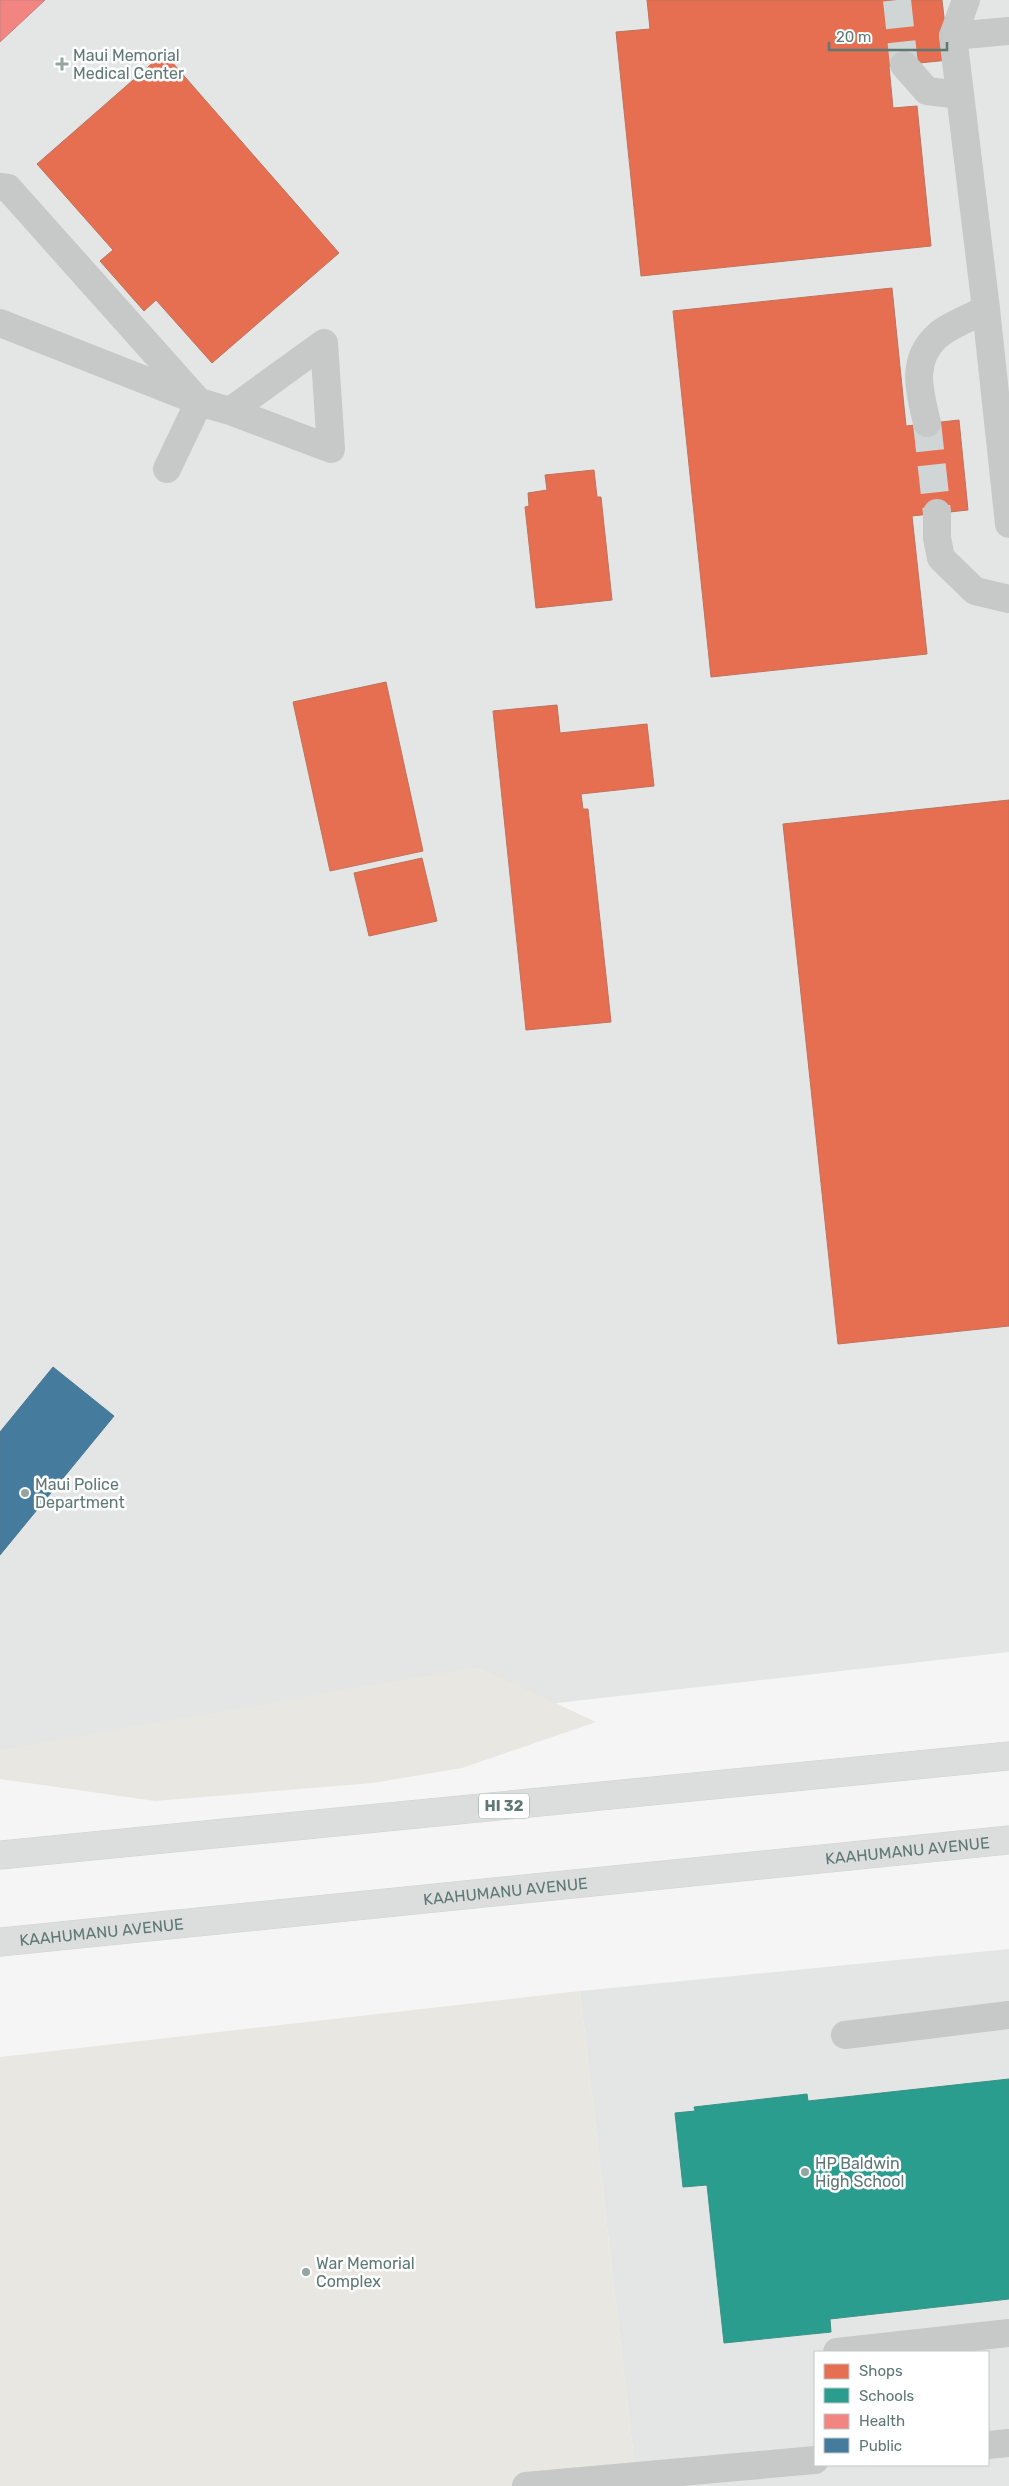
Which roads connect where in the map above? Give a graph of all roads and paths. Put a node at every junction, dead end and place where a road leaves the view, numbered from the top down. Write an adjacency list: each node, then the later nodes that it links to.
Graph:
1 (966, 0): 3 (lane)
2 (1009, 31): 3 (lane)
3 (953, 36): 5 (lane)
4 (904, 65): 5 (lane)
5 (960, 95): 7 (lane)
6 (0, 187): 9 (lane)
7 (986, 309): 11 (lane); 14 (lane)
8 (0, 323): 9 (lane)
9 (199, 402): 10 (lane); 12 (lane)
10 (230, 411)
11 (927, 423)
12 (168, 469)
13 (938, 513): 15 (lane)
14 (1009, 524)
15 (1009, 600)
16 (1009, 1756): 18 (main road, HI 32)
17 (1009, 1840): 19 (main road, KAAHUMANU AVENUE)
18 (0, 1856)
19 (0, 1942)
20 (1009, 2015): 21 (lane)
21 (845, 2035)
22 (1009, 2333): 23 (lane)
23 (845, 2351)
24 (1009, 2443): 25 (lane)
25 (989, 2445)
26 (814, 2460): 27 (lane)
27 (526, 2486)

